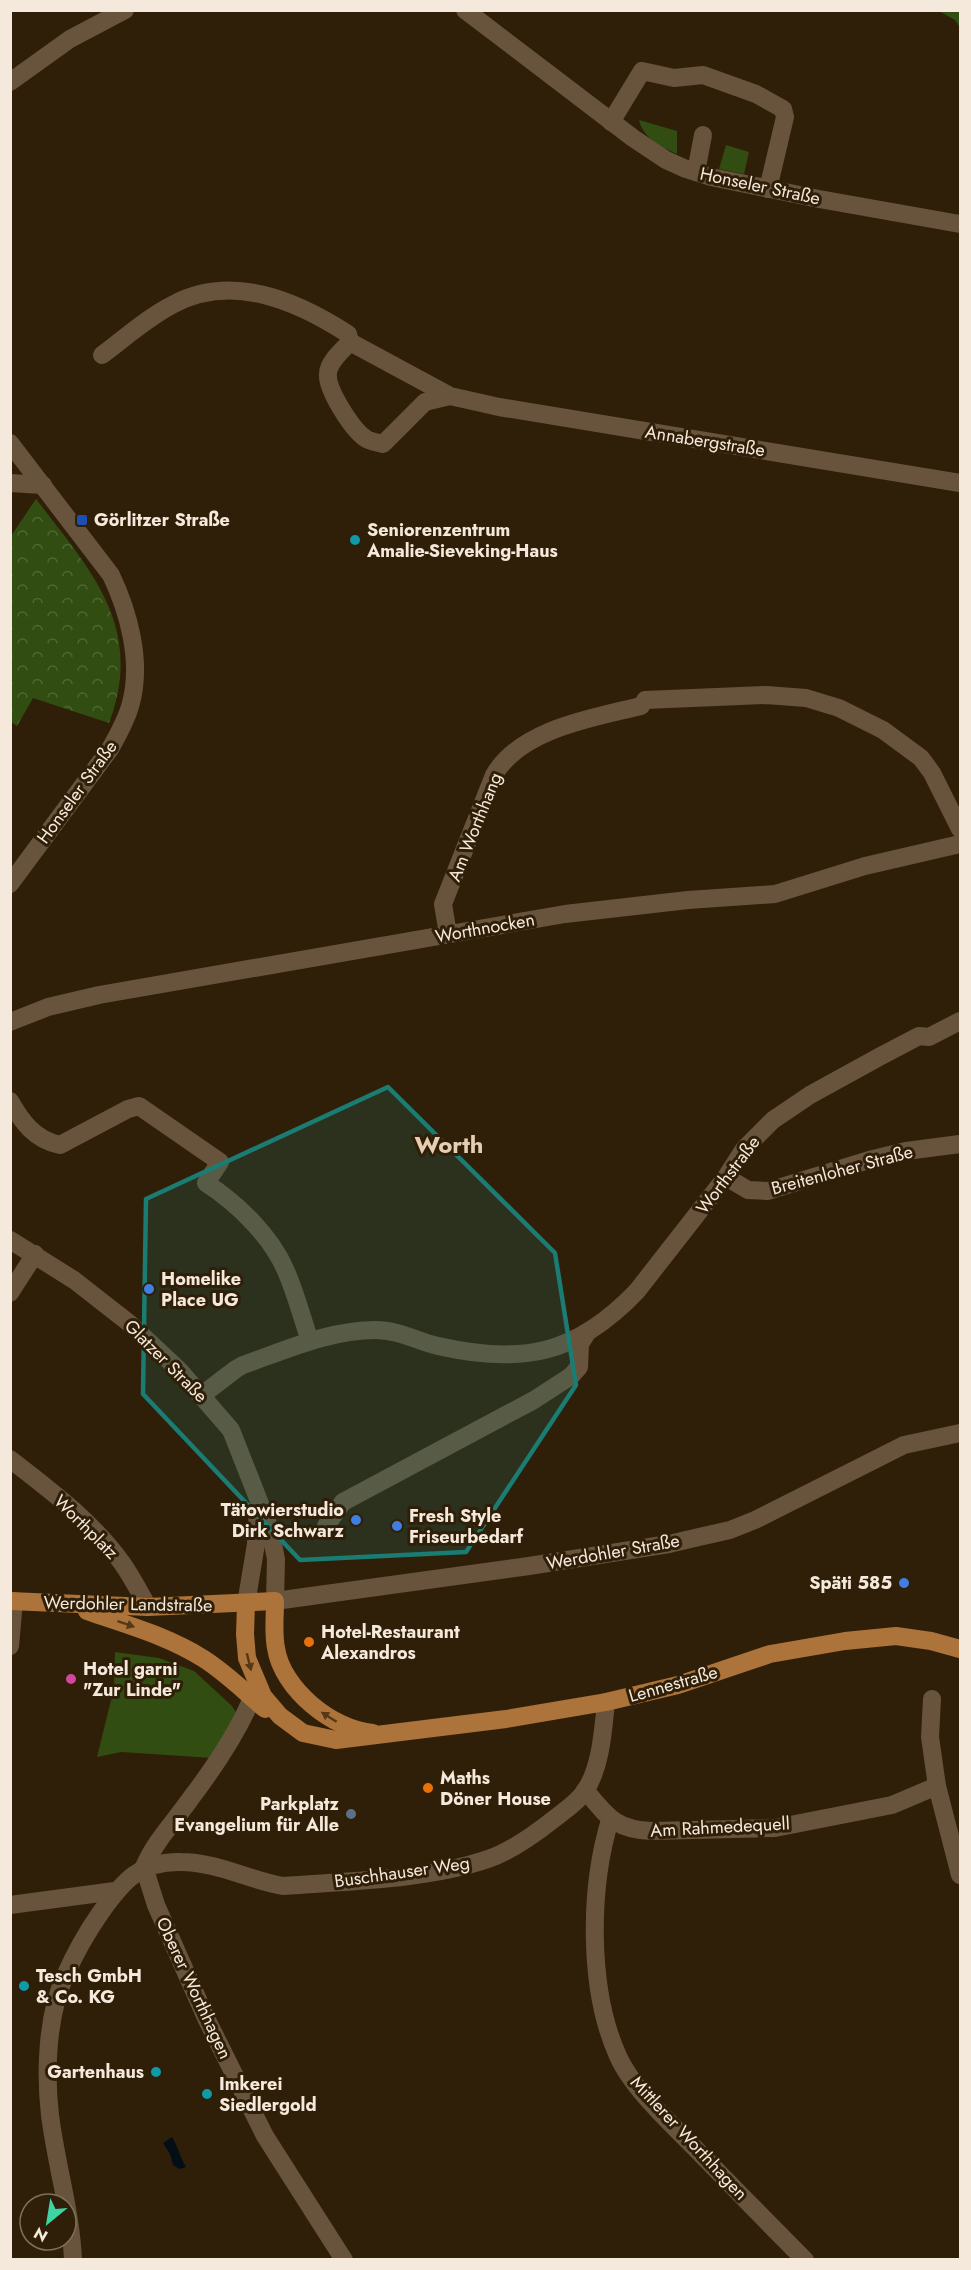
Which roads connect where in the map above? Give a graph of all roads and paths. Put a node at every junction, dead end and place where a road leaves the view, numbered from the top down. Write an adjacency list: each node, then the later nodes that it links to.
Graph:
1 (125, 10): 3 (street)
2 (465, 10): 4 (street, Honseler Straße)
3 (10, 82)
4 (611, 122): 6 (street, Honseler Straße); 7 (street)
5 (704, 135): 6 (street)
6 (696, 172): 7 (street, Honseler Straße)
7 (768, 189): 8 (street, Honseler Straße)
8 (960, 224)
9 (350, 342): 10 (street, Annabergstraße); 11 (street, Annabergstraße); 11 (street)
10 (102, 355)
11 (450, 396): 14 (street, Annabergstraße)
12 (10, 443): 15 (street, Honseler Straße)
13 (10, 483): 15 (street)
14 (960, 483)
15 (43, 485): 18 (street, Honseler Straße)
16 (960, 829): 19 (street, Am Worthhang)
17 (960, 844): 19 (street, Worthnocken)
18 (10, 884)
19 (448, 934): 21 (street, Worthnocken)
20 (960, 1021): 24 (street, Worthstraße)
21 (10, 1022)
22 (10, 1101): 29 (street)
23 (960, 1143): 24 (street, Breitenloher Straße)
24 (726, 1177): 28 (street, Worthstraße)
25 (10, 1240): 26 (street, Glatzer Straße)
26 (35, 1254): 27 (street); 30 (street, Glatzer Straße)
27 (10, 1293)
28 (587, 1333): 29 (street, Worthstraße); 34 (street)
29 (310, 1341): 30 (street, Worthstraße)
30 (202, 1395): 33 (street, Glatzer Straße)
31 (960, 1433): 36 (street, Werdohler Straße)
32 (10, 1458): 39 (street, Worthplatz)
33 (258, 1499): 36 (street, Glatzer Straße); 37 (street, Glatzer Straße)
34 (326, 1526)
35 (12, 1601): 38 (main road, Werdohler Landstraße); 40 (street)
36 (275, 1601): 37 (main road, Werdohler Straße); 46 (main road, Lennestraße, one-way to 36)
37 (246, 1604): 39 (main road, Werdohler Landstraße); 45 (main road, Lennestraße, one-way to 45)
38 (71, 1605): 39 (main road, Werdohler Landstraße); 42 (main road, one-way to 42)
39 (148, 1607)
40 (10, 1646)
41 (960, 1649): 44 (main road, Lennestraße)
42 (252, 1698): 45 (main road); 50 (street)
43 (932, 1699): 47 (street)
44 (606, 1702): 46 (main road, Lennestraße); 48 (street, Buschhauser Weg)
45 (303, 1733): 46 (main road, Lennestraße)
46 (383, 1734)
47 (937, 1786): 49 (street, Am Rahmedequell); 51 (street)
48 (585, 1790): 49 (street, Am Rahmedequell); 50 (street, Buschhauser Weg)
49 (610, 1820): 56 (street, Mittlerer Worthhagen)
50 (144, 1867): 52 (street); 55 (street, Oberer Worthhagen)
51 (960, 1875)
52 (115, 1891): 53 (street); 54 (street)
53 (10, 1905)
54 (73, 2259)
55 (344, 2259)
56 (806, 2259)

